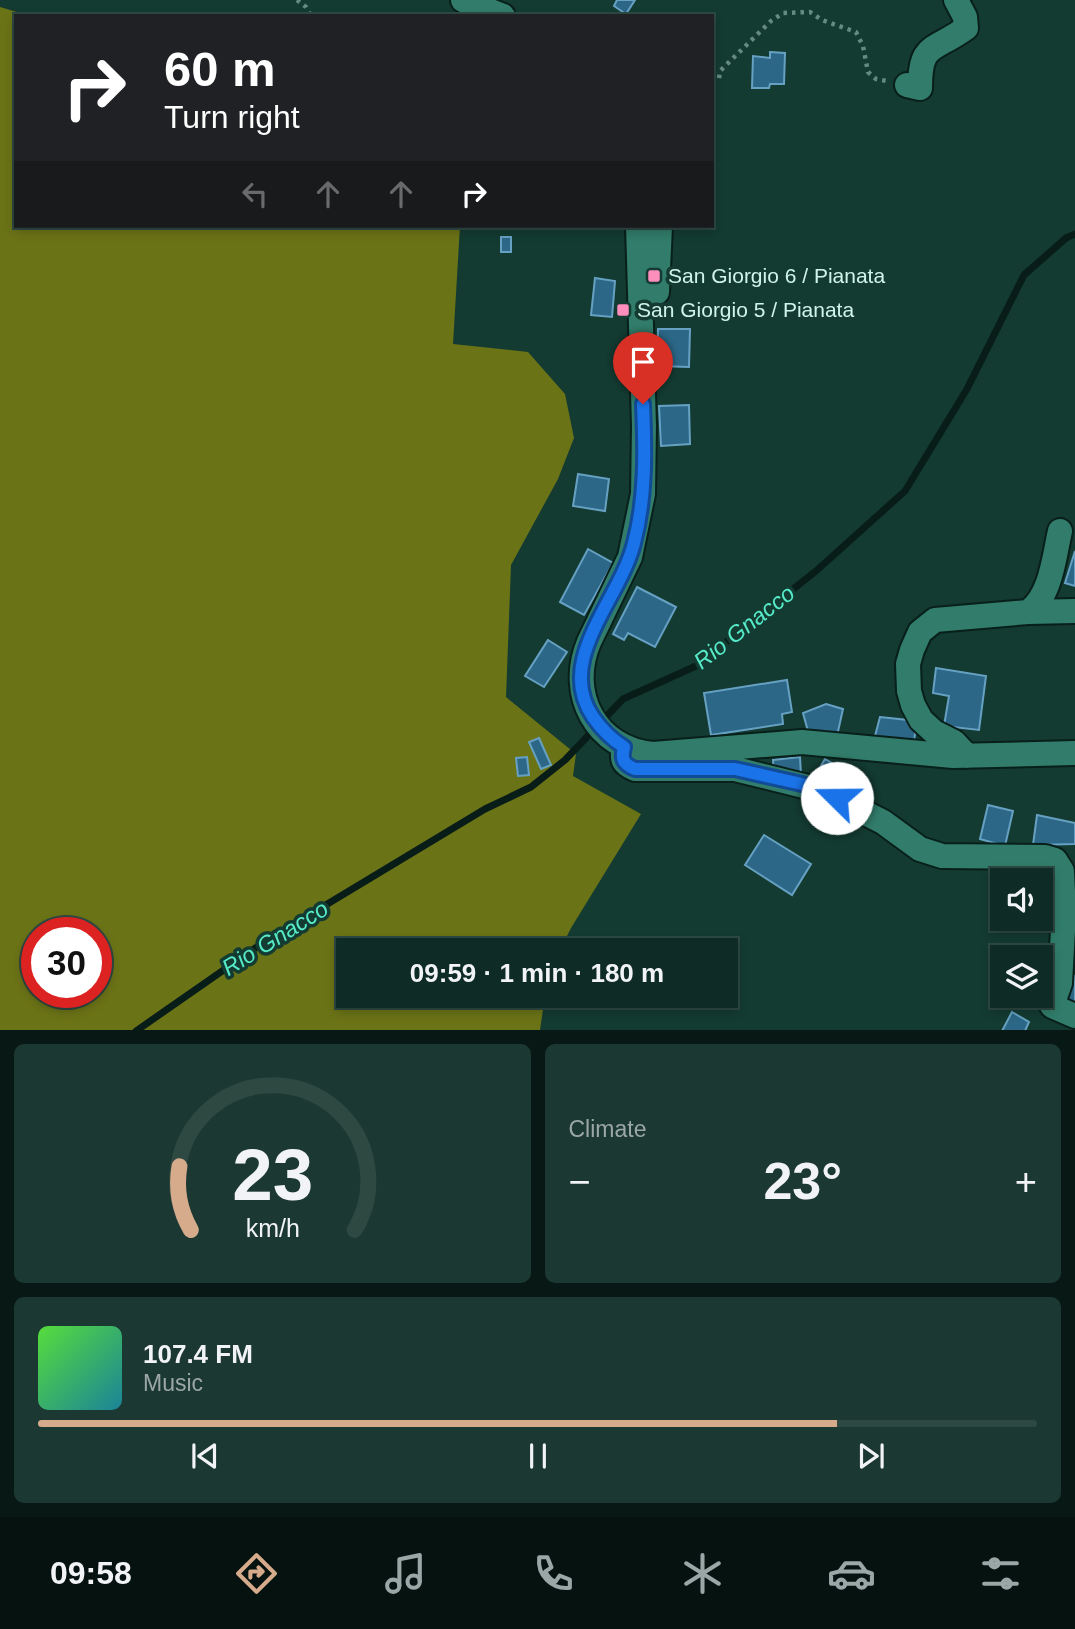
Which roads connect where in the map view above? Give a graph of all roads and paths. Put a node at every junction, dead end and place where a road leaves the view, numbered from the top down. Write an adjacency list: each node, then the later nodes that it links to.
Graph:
1 (298, 0): 4 (path)
2 (956, 0): 7 (street)
3 (460, 4): 5 (street)
4 (310, 14)
5 (496, 14)
6 (714, 81): 7 (path)
7 (907, 85)
8 (638, 228): 10 (street)
9 (660, 228): 10 (street)
10 (640, 292): 14 (street)
11 (1060, 531): 13 (street)
12 (1075, 611): 13 (street)
13 (1028, 612): 16 (street)
14 (624, 747): 16 (street); 17 (street)
15 (1075, 753): 16 (street)
16 (967, 756)
17 (1075, 1016)

